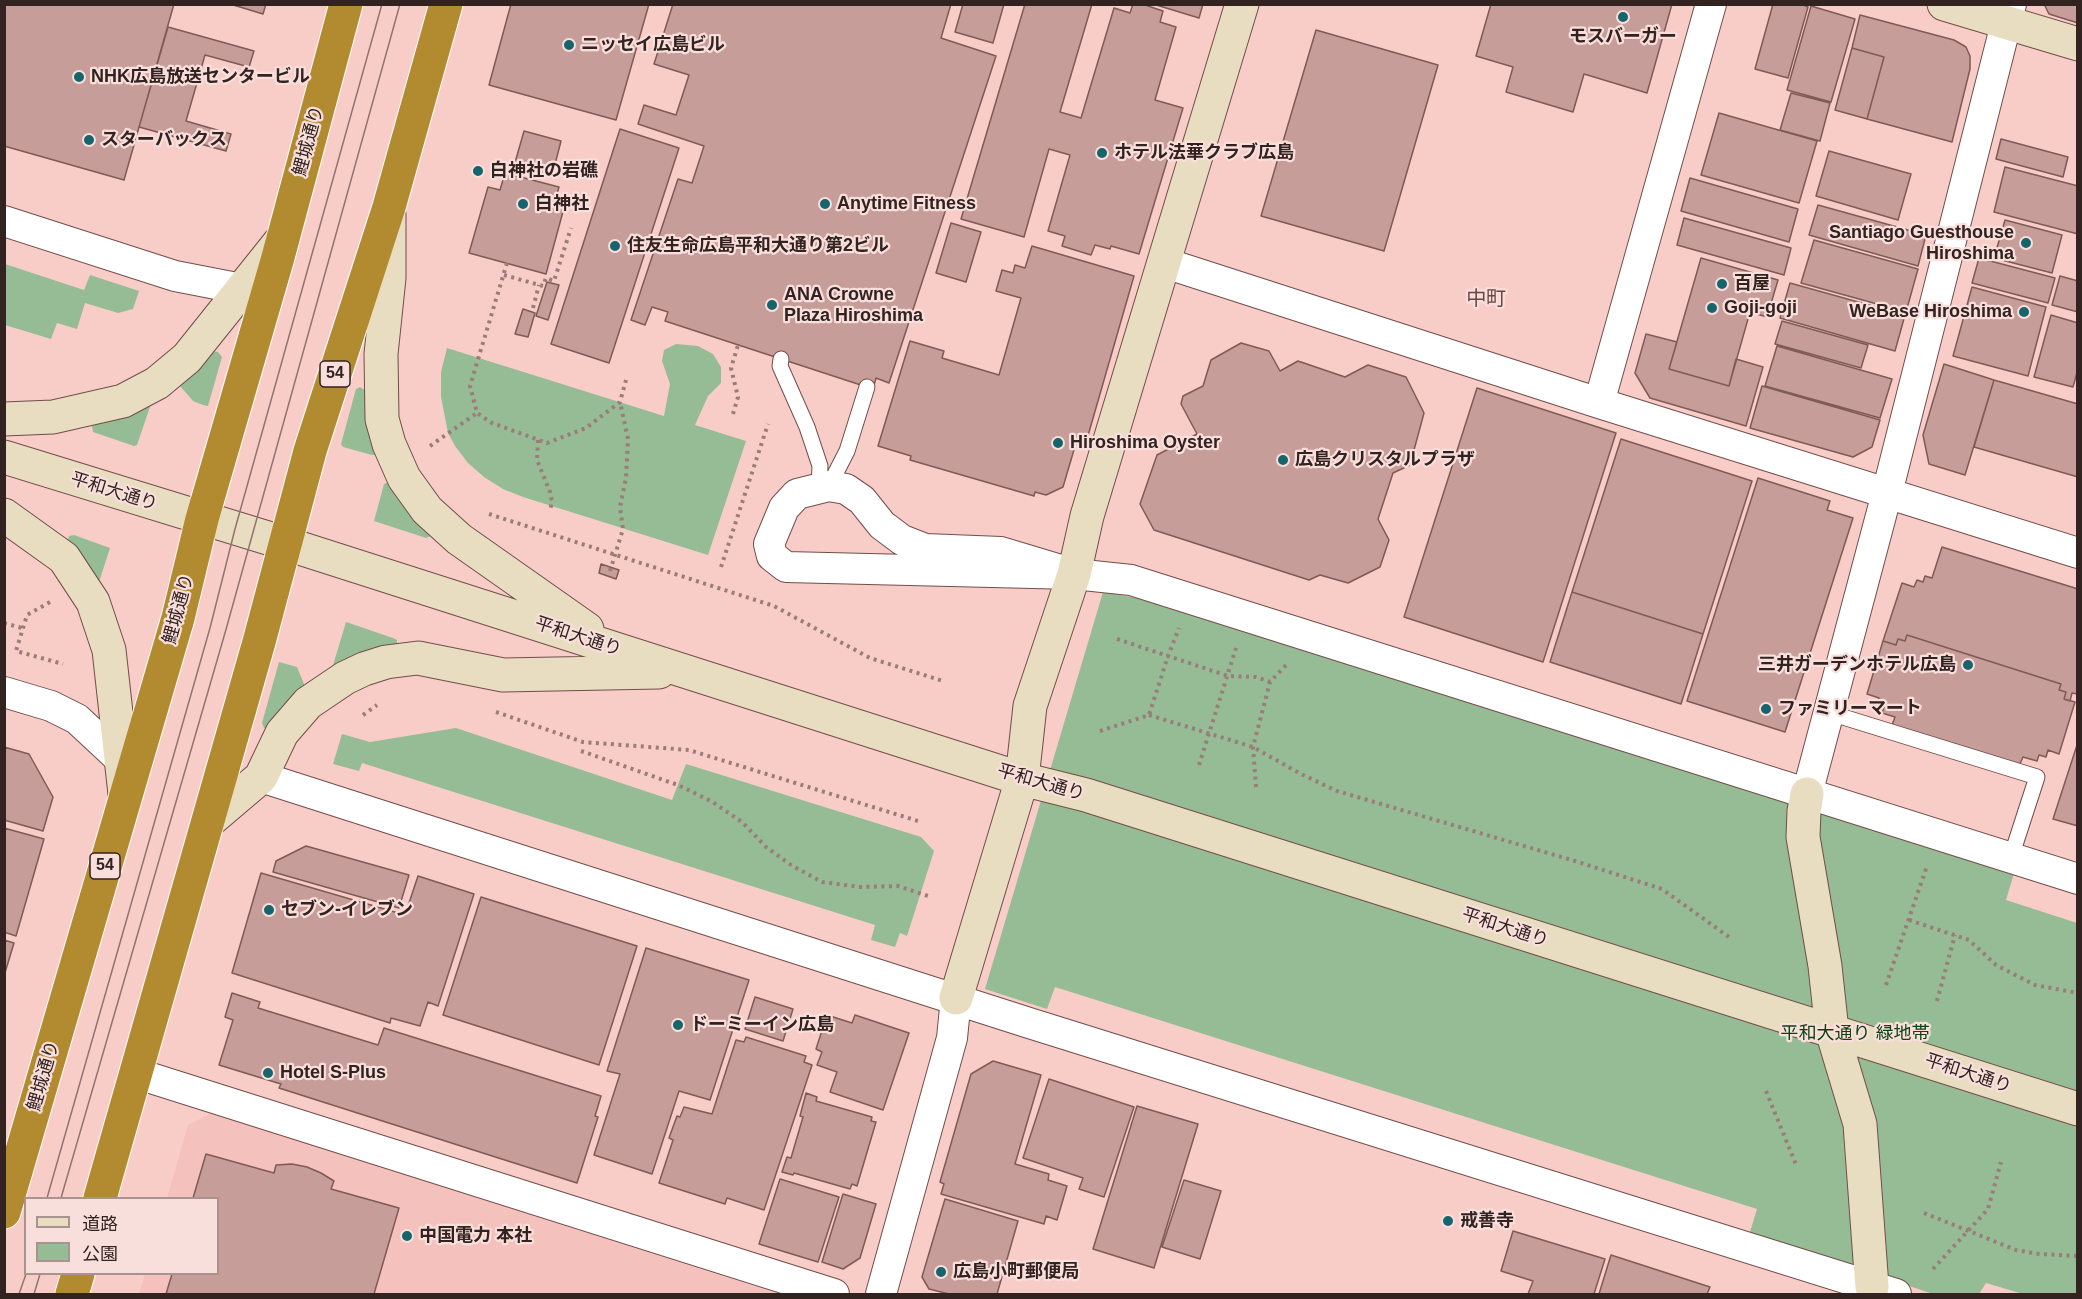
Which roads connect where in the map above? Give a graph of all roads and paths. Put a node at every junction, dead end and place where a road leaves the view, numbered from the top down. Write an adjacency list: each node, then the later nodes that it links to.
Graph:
1 (346, 4): 11 (highway, 鯉城通り / 54)
2 (446, 4): 8 (highway, 54)
3 (1242, 4): 13 (street)
4 (1711, 4): 23 (street)
5 (1944, 4): 6 (street)
6 (2009, 13): 7 (street); 32 (street)
7 (2078, 44)
8 (389, 207): 37 (highway, 54); 49 (street)
9 (4, 221): 16 (street)
10 (571, 228): 15 (path)
11 (283, 238): 16 (street); 36 (highway, 鯉城通り / 54)
12 (507, 263): 14 (path)
13 (1165, 263): 23 (street); 42 (street)
14 (504, 275): 15 (path); 24 (path)
15 (539, 285): 17 (path)
16 (242, 289): 26 (street)
17 (532, 308)
18 (738, 345): 25 (path)
19 (781, 359): 31 (lane)
20 (626, 380): 22 (path)
21 (867, 387): 31 (lane)
22 (620, 402): 28 (path); 39 (path)
23 (1599, 403): 32 (street)
24 (477, 413): 28 (path); 29 (path)
25 (733, 414)
26 (4, 420)
27 (768, 424): 40 (path)
28 (538, 440): 33 (path)
29 (430, 446)
30 (4, 457): 36 (street, 平和大通り)
31 (824, 487): 42 (street); 42 (street)
32 (1887, 494): 38 (street); 60 (street)
33 (550, 511)
34 (482, 512): 39 (path)
35 (4, 515): 67 (street)
36 (202, 519): 37 (street, 平和大通り); 72 (highway, 鯉城通り / 54)
37 (284, 543): 49 (street, 平和大通り); 75 (highway, 54)
38 (2078, 553)
39 (616, 555): 41 (path); 55 (path)
40 (721, 567)
41 (610, 571)
42 (1074, 574): 70 (street); 73 (street)
43 (58, 598): 46 (path)
44 (1182, 621): 50 (path)
45 (4, 622): 46 (path)
46 (22, 628): 52 (path)
47 (1117, 639): 50 (path)
48 (1239, 639): 54 (path)
49 (615, 648): 53 (street, 平和大通り)
50 (1168, 656): 54 (path); 62 (path)
51 (1293, 656): 56 (path)
52 (63, 664)
53 (688, 672): 69 (street); 70 (street, 平和大通り)
54 (1228, 676): 56 (path); 64 (path)
55 (943, 681)
56 (1270, 682): 65 (path)
57 (4, 692): 67 (street)
58 (379, 703): 61 (path)
59 (485, 709): 74 (path)
60 (1830, 713): 73 (street); 76 (lane)
61 (363, 715)
62 (1149, 715): 63 (path); 64 (path)
63 (1100, 731)
64 (1209, 734): 65 (path); 68 (path)
65 (1253, 747): 71 (path); 82 (path)
66 (581, 752): 79 (path)
67 (121, 760): 72 (street)
68 (1199, 765)
69 (261, 777): 75 (street); 85 (street)
70 (1022, 779): 85 (street); 87 (street, 平和大通り)
71 (1256, 787)
72 (125, 794): 94 (highway, 鯉城通り / 54)
73 (1807, 794): 76 (street); 87 (street)
74 (918, 821)
75 (208, 822): 88 (highway, 54)
76 (2011, 857): 78 (street)
77 (1929, 861): 80 (path)
78 (2078, 879)
79 (928, 896)
80 (1909, 920): 81 (path); 83 (path)
81 (1955, 935): 84 (path); 86 (path)
82 (1729, 937)
83 (1886, 985)
84 (2078, 993)
85 (956, 998): 100 (street); 103 (street)
86 (1937, 1001)
87 (1832, 1031): 90 (street, 平和大通り); 100 (street)
88 (135, 1073): 93 (highway, 54); 102 (street)
89 (1766, 1090): 92 (path)
90 (2078, 1109)
91 (2001, 1162): 96 (path)
92 (1797, 1167)
93 (100, 1197)
94 (4, 1212)
95 (1924, 1214): 96 (path)
96 (1967, 1230): 97 (path); 98 (path)
97 (2078, 1257)
98 (1933, 1269)
99 (78, 1275): 101 (highway)
100 (1880, 1292)
101 (72, 1294)
102 (834, 1294)
103 (881, 1294)

